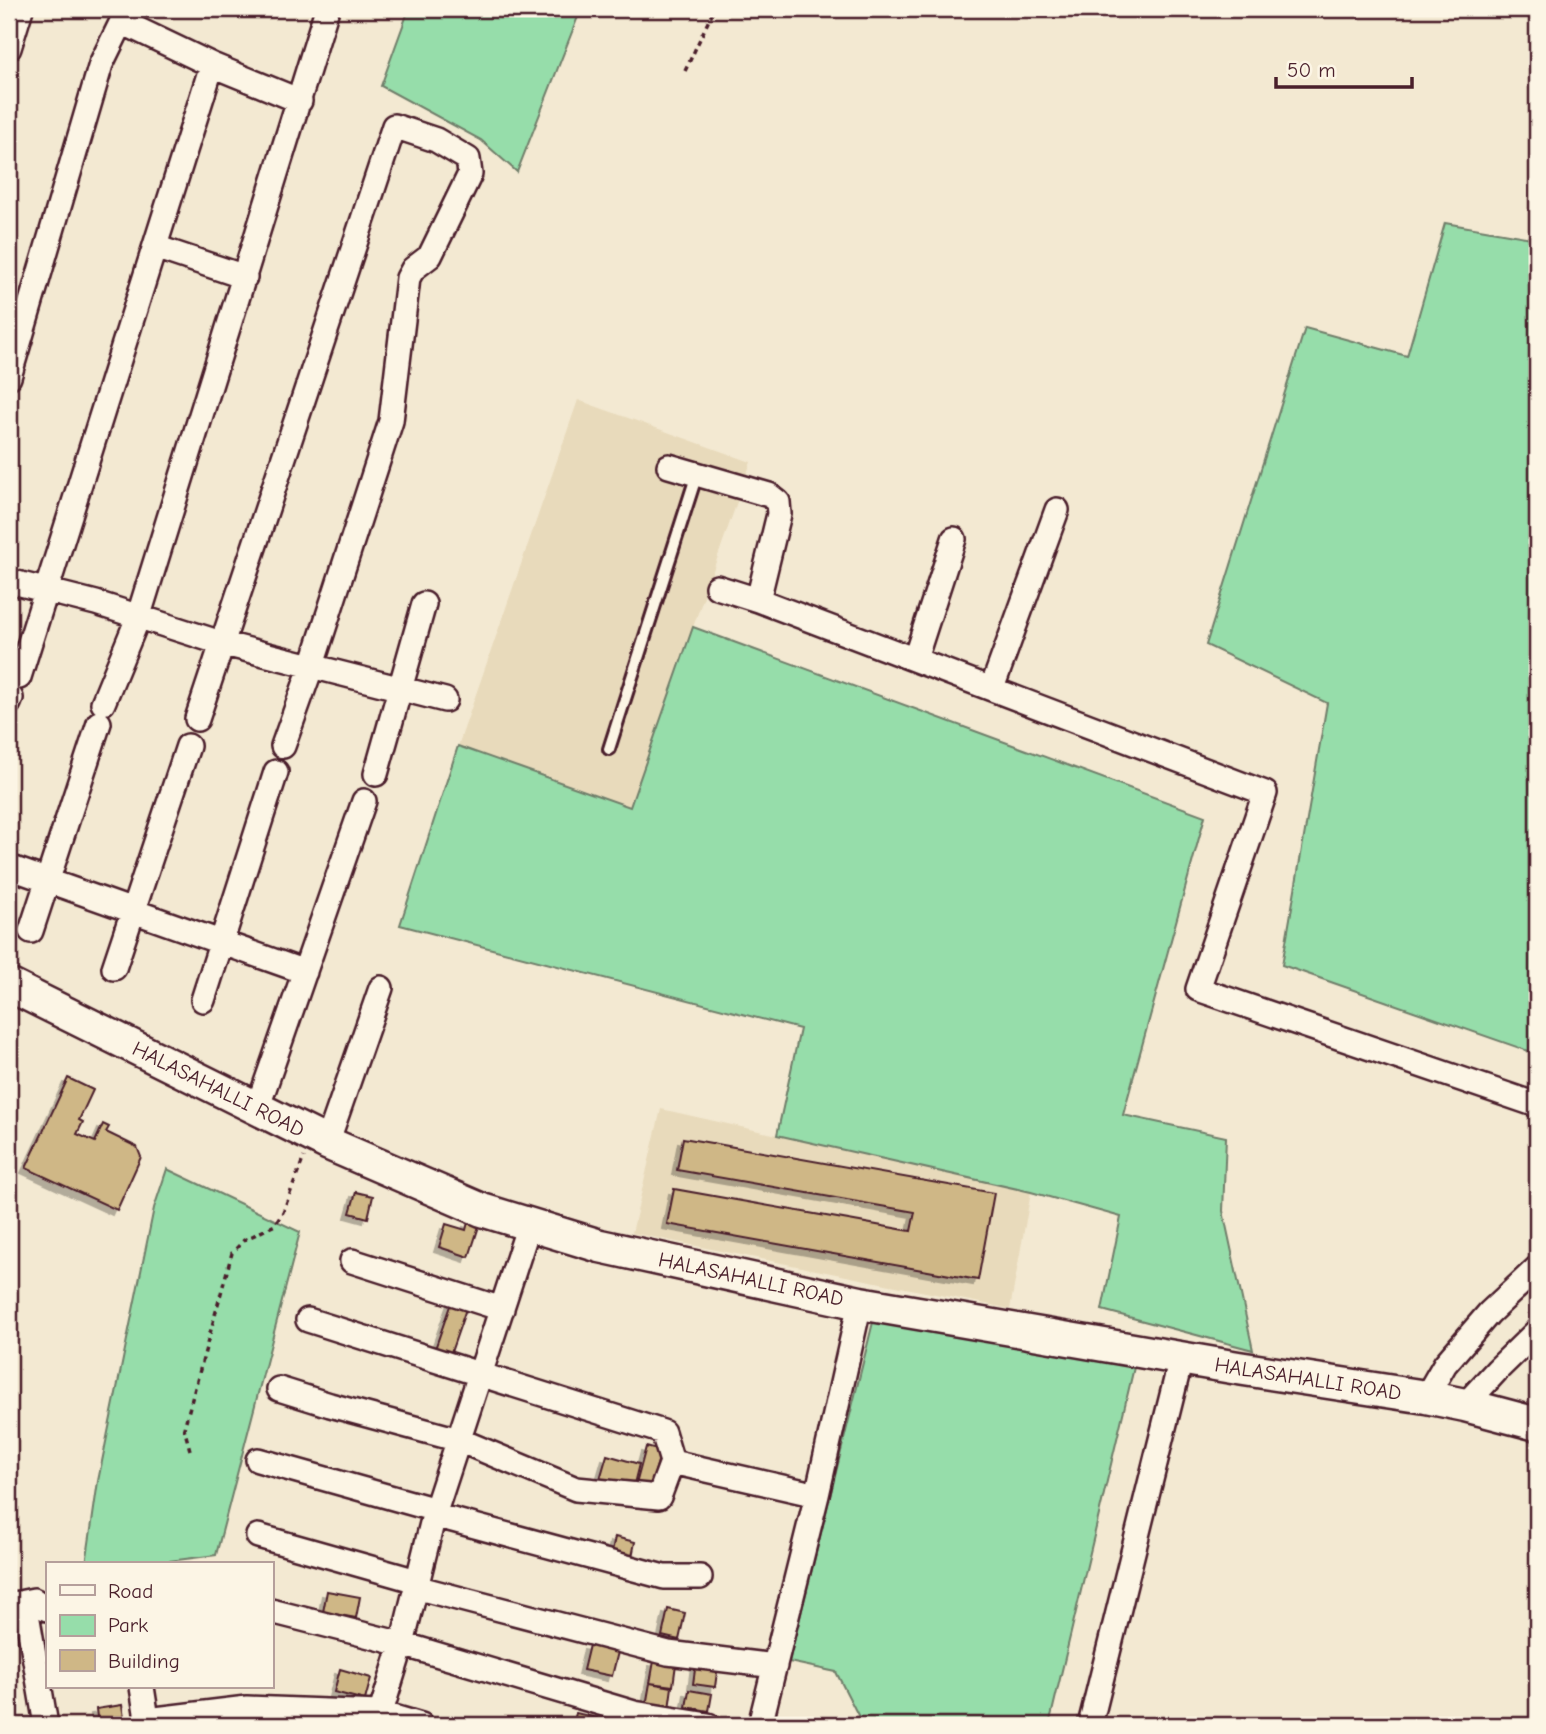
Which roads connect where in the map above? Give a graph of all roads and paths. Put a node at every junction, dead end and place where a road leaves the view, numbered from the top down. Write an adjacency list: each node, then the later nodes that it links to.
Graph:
1 (21, 9): 5 (street)
2 (327, 9): 8 (street)
3 (714, 9): 7 (path)
4 (125, 15): 6 (street); 11 (street)
5 (9, 48)
6 (212, 65): 8 (street); 9 (street)
7 (685, 71)
8 (300, 101): 10 (street)
9 (155, 247): 10 (street); 18 (street)
10 (245, 276): 21 (street)
11 (9, 377)
12 (669, 466): 13 (street)
13 (697, 474): 19 (street); 32 (lane)
14 (1057, 510): 26 (street)
15 (954, 539): 23 (street)
16 (9, 581): 18 (street)
17 (718, 587): 19 (street)
18 (47, 591): 21 (street); 27 (street)
19 (758, 600): 23 (street)
20 (424, 604): 25 (street)
21 (138, 618): 22 (street); 37 (street)
22 (221, 643): 24 (street); 24 (street); 29 (street)
23 (915, 660): 26 (street)
24 (312, 665): 25 (street); 31 (street)
25 (400, 688): 28 (street); 34 (street)
26 (992, 688): 46 (street)
27 (13, 693)
28 (444, 700)
29 (197, 719)
30 (188, 746): 38 (street)
31 (283, 746)
32 (608, 749)
33 (276, 772): 40 (street)
34 (376, 774)
35 (364, 801): 42 (street)
36 (9, 867): 37 (street)
37 (48, 881): 38 (street); 39 (street)
38 (133, 911): 40 (street); 41 (street)
39 (31, 931)
40 (221, 942): 42 (street); 45 (street)
41 (114, 968)
42 (304, 972): 47 (street)
43 (9, 985): 47 (main road, HALASAHALLI ROAD)
44 (381, 988): 48 (street)
45 (203, 1000)
46 (1537, 1105)
47 (257, 1109): 48 (main road, HALASAHALLI ROAD)
48 (319, 1139): 49 (main road, HALASAHALLI ROAD); 63 (path)
49 (529, 1225): 52 (main road, HALASAHALLI ROAD); 53 (street)
50 (352, 1261): 53 (street)
51 (1537, 1268): 59 (street)
52 (860, 1303): 56 (main road, HALASAHALLI ROAD); 66 (street)
53 (502, 1309): 57 (street)
54 (308, 1320): 57 (street)
55 (1537, 1331): 60 (street)
56 (1181, 1359): 59 (main road, HALASAHALLI ROAD); 83 (street)
57 (481, 1374): 62 (street); 65 (street)
58 (279, 1389): 62 (street)
59 (1426, 1397): 60 (main road, HALASAHALLI ROAD)
60 (1465, 1405): 61 (main road, HALASAHALLI ROAD)
61 (1537, 1424)
62 (459, 1440): 65 (street); 67 (street)
63 (190, 1450)
64 (258, 1460): 67 (street)
65 (672, 1462): 66 (street)
66 (817, 1494): 75 (street)
67 (435, 1513): 69 (street); 70 (street)
68 (258, 1536): 70 (street)
69 (700, 1577)
70 (416, 1584): 74 (street); 75 (street)
71 (17, 1603): 72 (street); 79 (street)
72 (46, 1608)
73 (273, 1612): 74 (street)
74 (402, 1644): 77 (street); 81 (street)
75 (775, 1666): 82 (street)
76 (142, 1688): 78 (street)
77 (378, 1719): 78 (street); 80 (street)
78 (147, 1723)
79 (46, 1725)
80 (421, 1725)
81 (708, 1725)
82 (760, 1725)
83 (1090, 1725)

